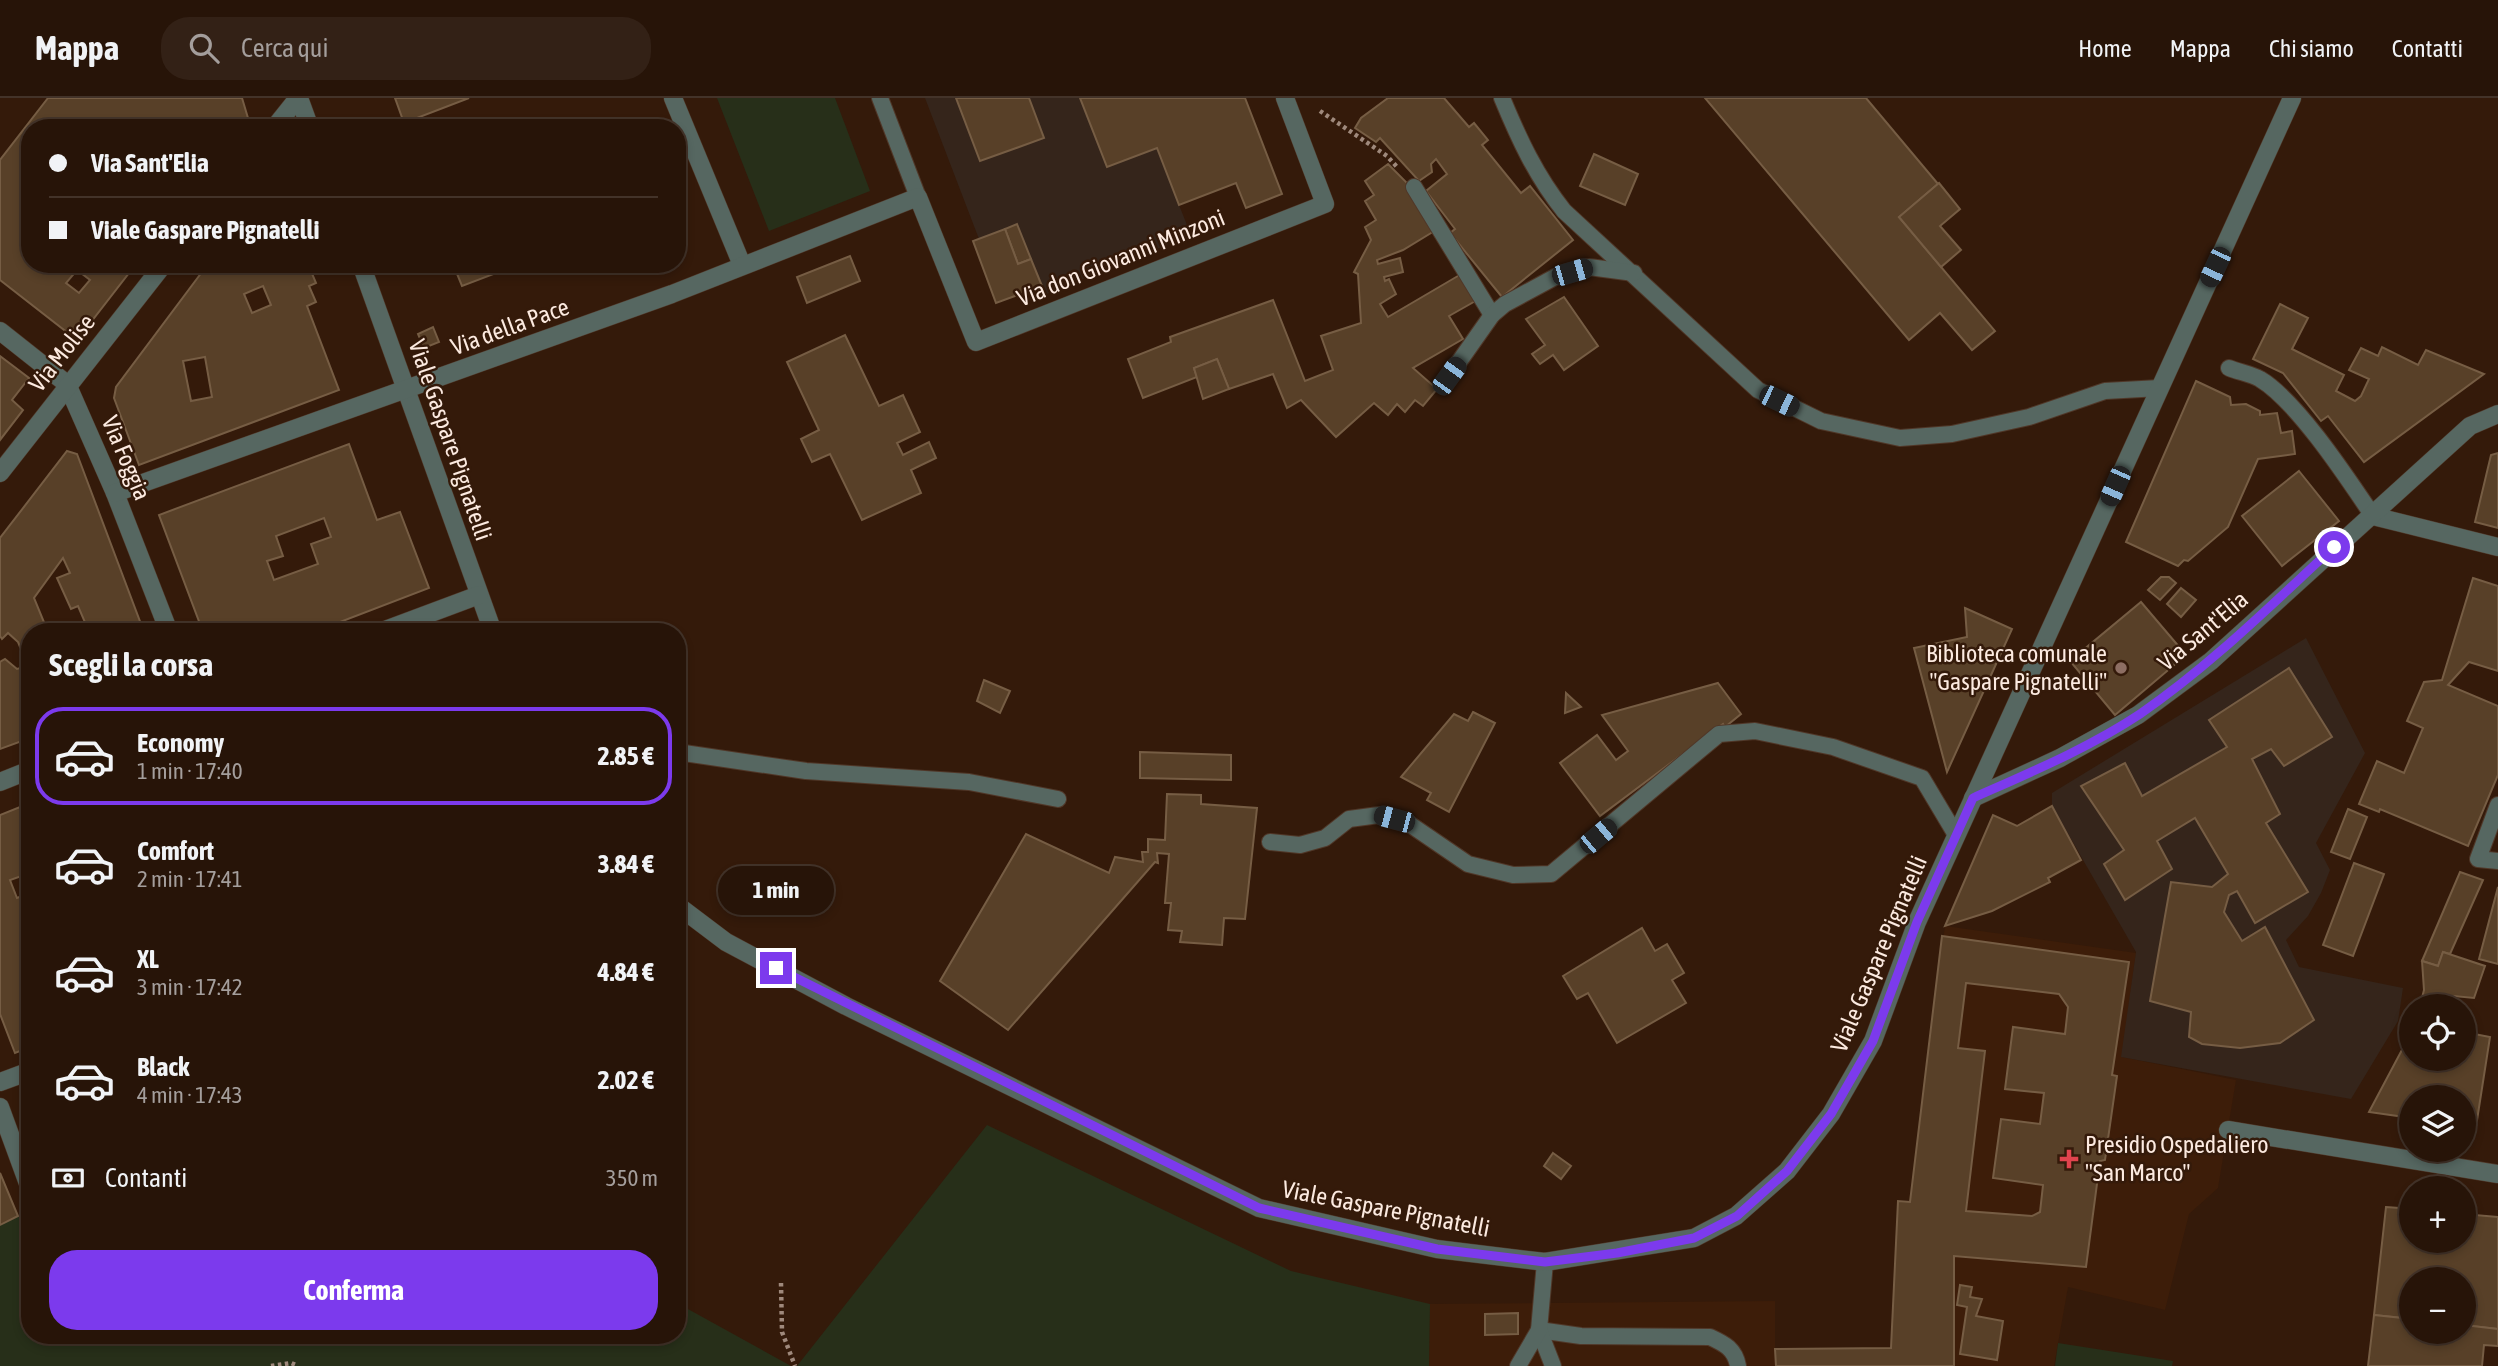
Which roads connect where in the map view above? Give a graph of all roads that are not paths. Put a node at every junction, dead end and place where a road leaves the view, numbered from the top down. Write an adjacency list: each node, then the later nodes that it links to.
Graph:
1 (298, 98): 7 (street); 8 (street)
2 (673, 98): 9 (street)
3 (880, 98): 12 (lane)
4 (1502, 98): 16 (lane)
5 (2292, 98): 22 (street, Viale Gaspare Pignatelli)
6 (1286, 101): 12 (street, Via don Giovanni Minzoni)
7 (281, 119)
8 (306, 119)
9 (682, 119)
10 (686, 129): 13 (street)
11 (1414, 187): 17 (lane)
12 (918, 197): 13 (street, Via della Pace)
13 (742, 265): 23 (street, Via della Pace)
14 (157, 273): 21 (street, Via Molise)
15 (364, 273): 23 (street, Viale Gaspare Pignatelli)
16 (1634, 273): 17 (lane); 22 (lane)
17 (1492, 315): 20 (lane)
18 (0, 331): 21 (street, Via Foggia)
19 (2230, 368): 27 (lane)
20 (1449, 376)
21 (67, 384): 25 (street, Via Molise); 26 (street, Via Foggia)
22 (2160, 388): 36 (street, Viale Gaspare Pignatelli)
23 (408, 391): 26 (street, Via della Pace); 29 (street, Viale Gaspare Pignatelli)
24 (2498, 414): 27 (street, Via Sant'Elia)
25 (0, 473)
26 (115, 493): 30 (street, Via Foggia)
27 (2373, 516): 28 (street); 36 (street, Via Sant'Elia)
28 (2498, 547)
29 (479, 595): 31 (street); 32 (street, Viale Gaspare Pignatelli)
30 (166, 623)
31 (404, 623)
32 (490, 623)
33 (686, 753): 37 (lane)
34 (21, 774): 35 (street)
35 (0, 782)
36 (1973, 798): 39 (street, Viale Gaspare Pignatelli)
37 (1058, 799)
38 (2498, 805): 41 (lane)
39 (1956, 835): 40 (lane); 49 (street, Viale Gaspare Pignatelli)
40 (1270, 842)
41 (2498, 861)
42 (686, 912): 49 (street, Viale Gaspare Pignatelli)
43 (21, 1075): 44 (street)
44 (0, 1083)
45 (0, 1107): 47 (street)
46 (2228, 1130): 48 (street)
47 (21, 1164)
48 (2498, 1174)
49 (1545, 1262): 50 (lane)
50 (1539, 1330): 51 (lane); 52 (lane); 53 (lane)
51 (1518, 1366)
52 (1553, 1366)
53 (1738, 1366)

